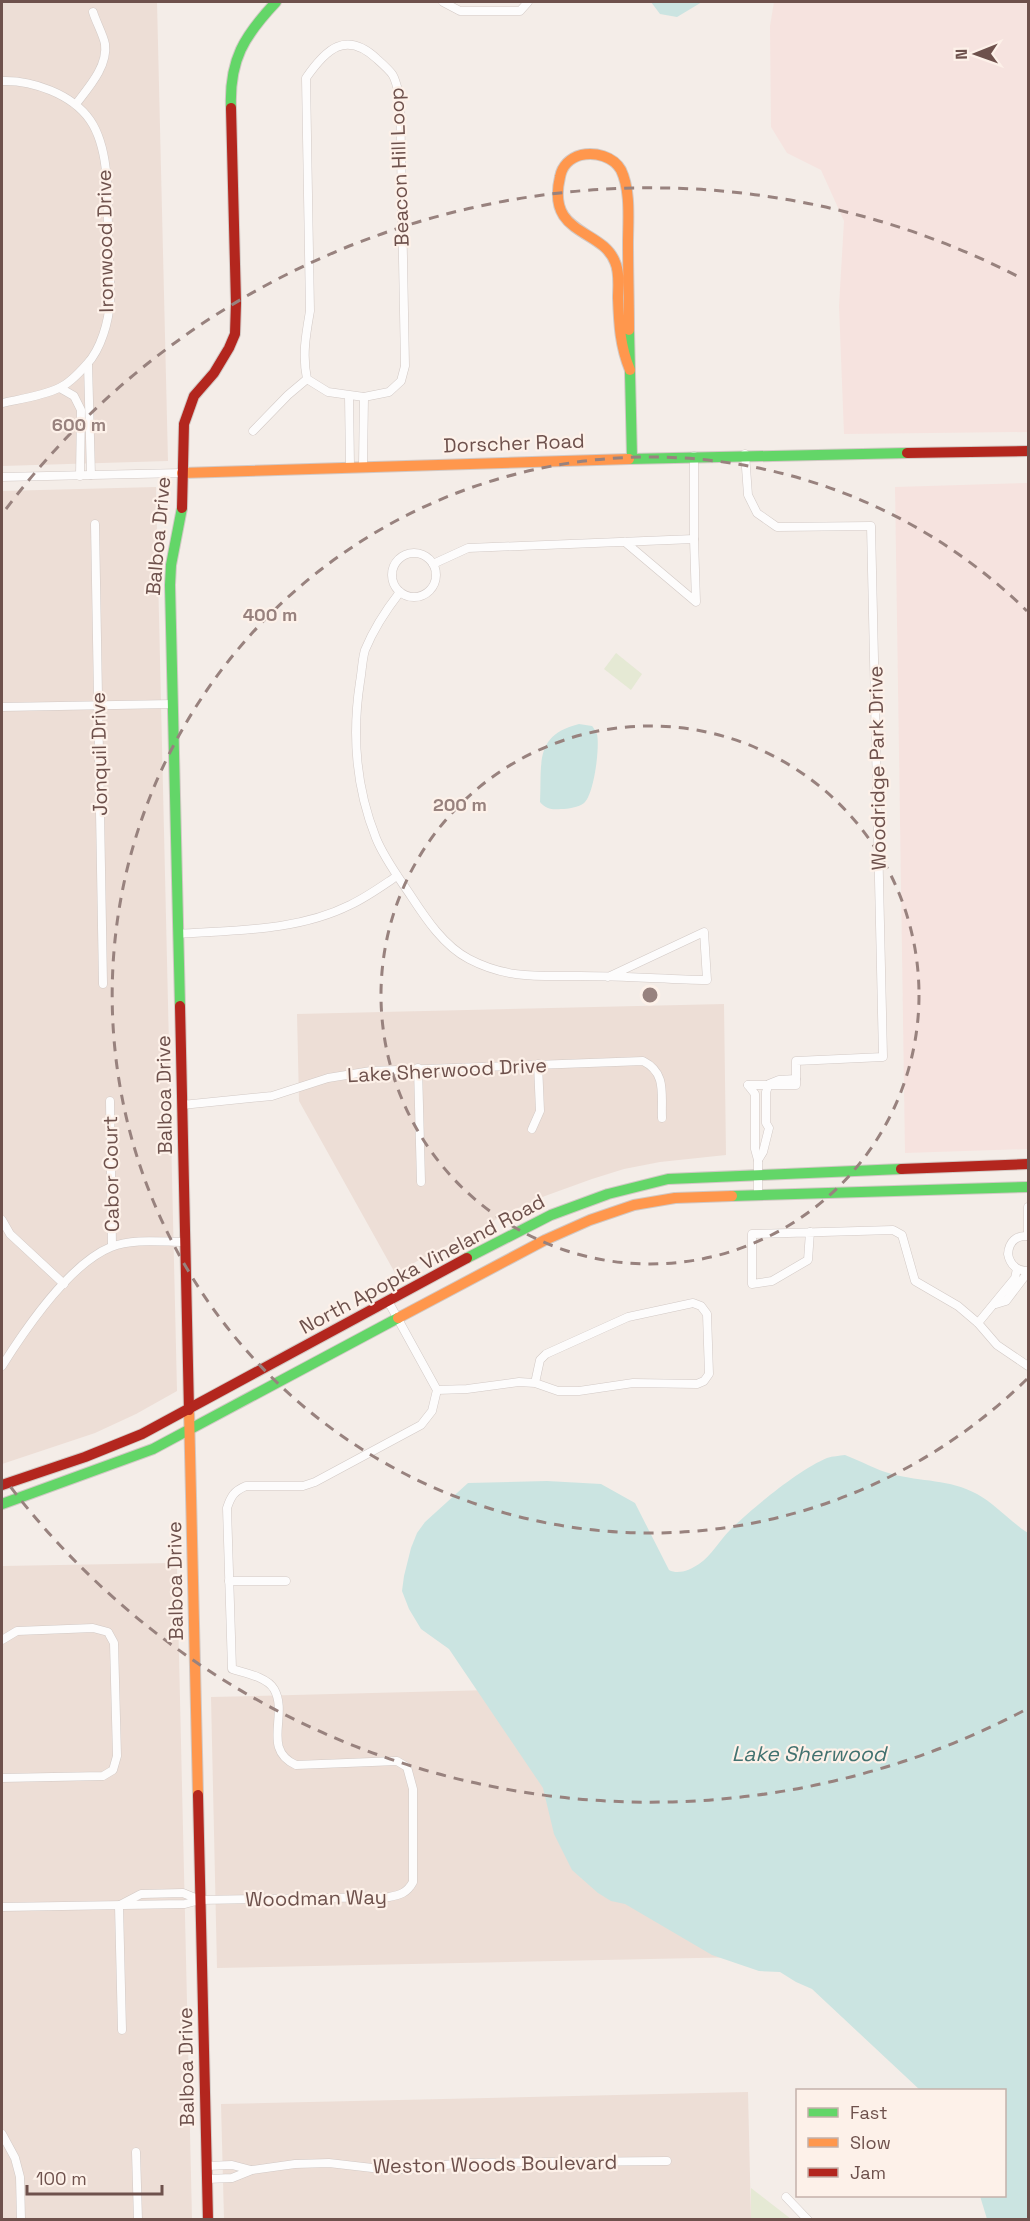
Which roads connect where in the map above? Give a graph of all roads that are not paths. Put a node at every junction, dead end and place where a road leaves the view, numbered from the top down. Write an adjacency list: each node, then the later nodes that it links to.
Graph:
1 (276, 2): 21 (street, Balboa Drive)
2 (443, 2): 3 (street)
3 (528, 2)
4 (93, 12): 6 (street)
5 (2, 81): 6 (street, Ironwood Drive)
6 (76, 104): 7 (street, Ironwood Drive)
7 (88, 364): 10 (street, Ironwood Drive); 22 (street)
8 (630, 370): 8 (street); 18 (street)
9 (307, 379): 11 (street, Beacon Hill Loop); 12 (street, Beacon Hill Loop); 14 (street)
10 (60, 388): 13 (street, Ironwood Drive); 23 (street)
11 (349, 396): 12 (street, Beacon Hill Loop); 20 (street)
12 (364, 397): 19 (street)
13 (2, 403)
14 (253, 431)
15 (1029, 451): 16 (street, Dorscher Road)
16 (745, 454): 17 (street, Dorscher Road); 39 (street, Woodridge Park Drive)
17 (694, 456): 18 (street, Dorscher Road); 26 (street)
18 (632, 458): 19 (street, Dorscher Road)
19 (363, 465): 20 (street, Dorscher Road)
20 (350, 466): 21 (street, Dorscher Road)
21 (182, 473): 22 (street, Dorscher Road); 30 (street, Balboa Drive)
22 (91, 475): 23 (street, Dorscher Road)
23 (80, 476): 24 (street, Dorscher Road)
24 (2, 477)
25 (95, 524): 31 (street, Jonquil Drive)
26 (694, 539): 27 (street); 27 (street)
27 (625, 542): 28 (street)
28 (433, 564): 29 (street); 29 (street)
29 (400, 592): 33 (street)
30 (173, 704): 31 (street); 34 (street, Balboa Drive)
31 (98, 705): 32 (street); 36 (street, Jonquil Drive)
32 (2, 707)
33 (397, 876): 34 (street); 35 (street)
34 (178, 934): 41 (street, Balboa Drive)
35 (608, 977): 35 (street)
36 (103, 984)
37 (538, 1064): 38 (street, Lake Sherwood Drive); 42 (street, Lake Sherwood Drive); 43 (street)
38 (418, 1068): 41 (street, Lake Sherwood Drive); 47 (street)
39 (769, 1084): 44 (street, Woodridge Park Drive); 44 (street, Woodridge Park Drive)
40 (110, 1101): 55 (street, Cabor Court)
41 (182, 1105): 54 (street, Balboa Drive)
42 (662, 1118)
43 (532, 1129)
44 (759, 1160): 46 (street, Woodridge Park Drive)
45 (1029, 1164): 46 (street, North Apopka Vineland Road)
46 (758, 1175): 49 (street, Woodridge Park Drive); 59 (street, North Apopka Vineland Road)
47 (421, 1182)
48 (1029, 1187): 49 (street, North Apopka Vineland Road)
49 (758, 1194): 61 (street, North Apopka Vineland Road)
50 (1029, 1207): 53 (street)
51 (2, 1220): 58 (street)
52 (810, 1232): 52 (street); 62 (street)
53 (1028, 1236): 56 (street)
54 (185, 1242): 55 (street); 67 (street, Balboa Drive)
55 (112, 1246): 58 (street)
56 (1017, 1269): 57 (street); 60 (street)
57 (1029, 1271): 60 (street)
58 (64, 1284): 63 (street)
59 (388, 1301): 61 (street); 67 (street, North Apopka Vineland Road)
60 (995, 1304): 62 (street)
61 (398, 1317): 66 (street); 68 (street, North Apopka Vineland Road)
62 (978, 1323): 64 (street)
63 (2, 1366)
64 (1029, 1366)
65 (535, 1383): 65 (street); 66 (street)
66 (437, 1390): 71 (street)
67 (189, 1410): 68 (street, Balboa Drive); 69 (street, North Apopka Vineland Road)
68 (189, 1430): 70 (street, North Apopka Vineland Road); 75 (street, Balboa Drive)
69 (2, 1485)
70 (2, 1504)
71 (229, 1581): 72 (street); 75 (street, Woodman Way)
72 (286, 1581)
73 (2, 1640): 74 (street)
74 (2, 1778)
75 (200, 1900): 76 (street, Woodman Way); 82 (street, Balboa Drive)
76 (119, 1906): 77 (street, Woodman Way); 78 (street)
77 (2, 1907)
78 (122, 2030)
79 (2, 2134): 86 (street)
80 (136, 2152): 87 (street)
81 (667, 2161): 83 (street, Weston Woods Boulevard)
82 (206, 2166): 83 (street, Weston Woods Boulevard); 84 (street, Balboa Drive)
83 (252, 2170): 84 (street, Weston Woods Boulevard)
84 (207, 2179): 88 (street, Balboa Drive)
85 (786, 2197): 89 (street)
86 (21, 2220)
87 (138, 2220)
88 (208, 2220)
89 (808, 2220)

